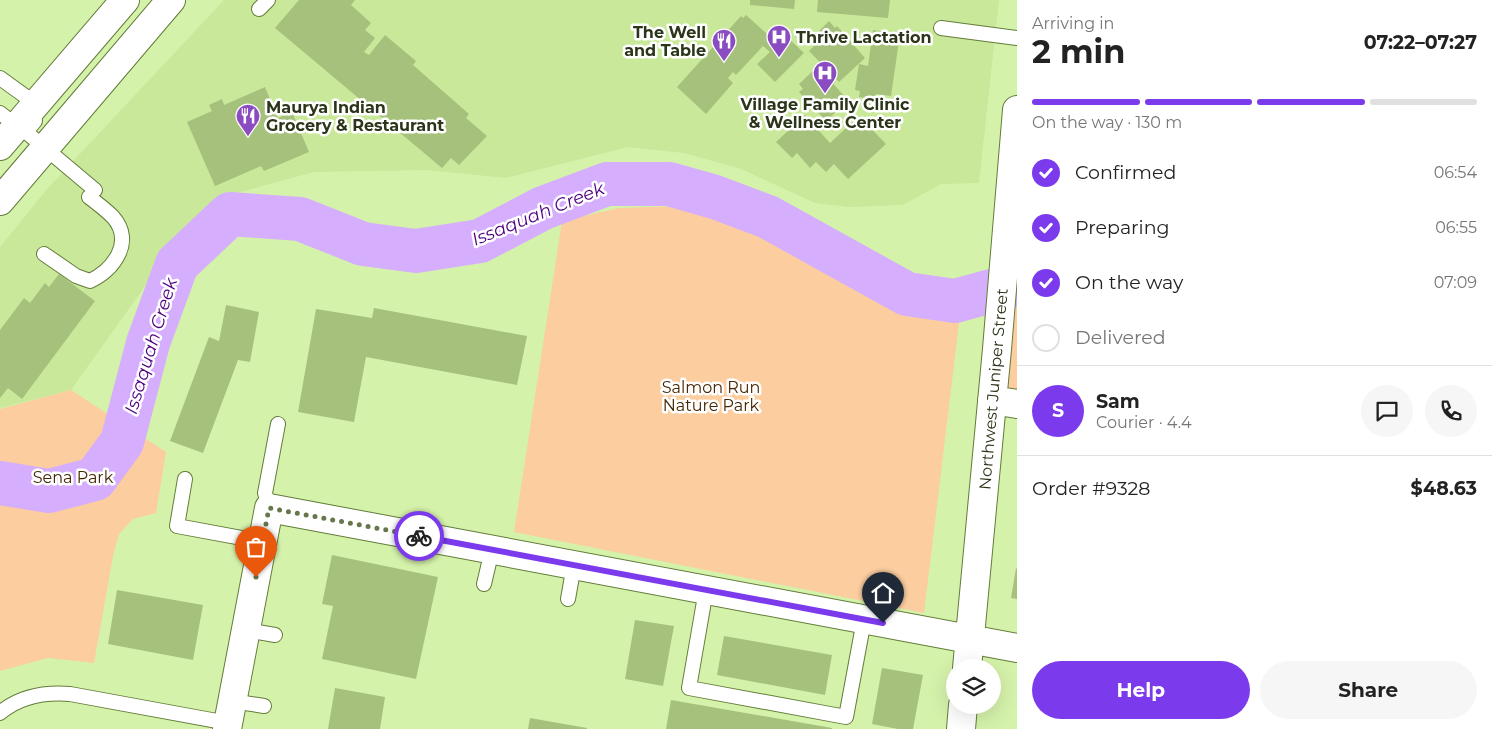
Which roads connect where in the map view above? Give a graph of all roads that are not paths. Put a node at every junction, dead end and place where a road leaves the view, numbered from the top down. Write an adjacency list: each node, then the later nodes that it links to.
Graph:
1 (125, 0): 5 (street)
2 (171, 0): 10 (street)
3 (941, 28): 4 (lane)
4 (1017, 38)
5 (65, 70): 7 (street); 10 (lane)
6 (0, 78): 7 (lane)
7 (36, 104): 9 (street)
8 (1017, 110): 13 (street, Northwest Juniper Street)
9 (6, 128)
10 (45, 148): 11 (street); 12 (lane)
11 (0, 201)
12 (44, 254)
13 (1005, 402): 26 (street, Northwest Juniper Street)
14 (278, 424): 16 (lane)
15 (185, 479): 17 (lane)
16 (269, 508): 17 (street); 18 (street)
17 (263, 542): 24 (street)
18 (492, 550): 19 (street); 20 (lane)
19 (574, 565): 21 (street); 22 (lane)
20 (484, 584)
21 (706, 590): 23 (street); 23 (lane)
22 (568, 599)
23 (864, 620): 26 (street)
24 (246, 630): 25 (lane); 32 (street)
25 (275, 636)
26 (969, 639): 27 (street); 28 (street, Northwest Juniper Street)
27 (1017, 648)
28 (968, 659)
29 (264, 706): 32 (lane)
30 (0, 714): 32 (lane)
31 (962, 714): 33 (street)
32 (229, 718)
33 (961, 729)

